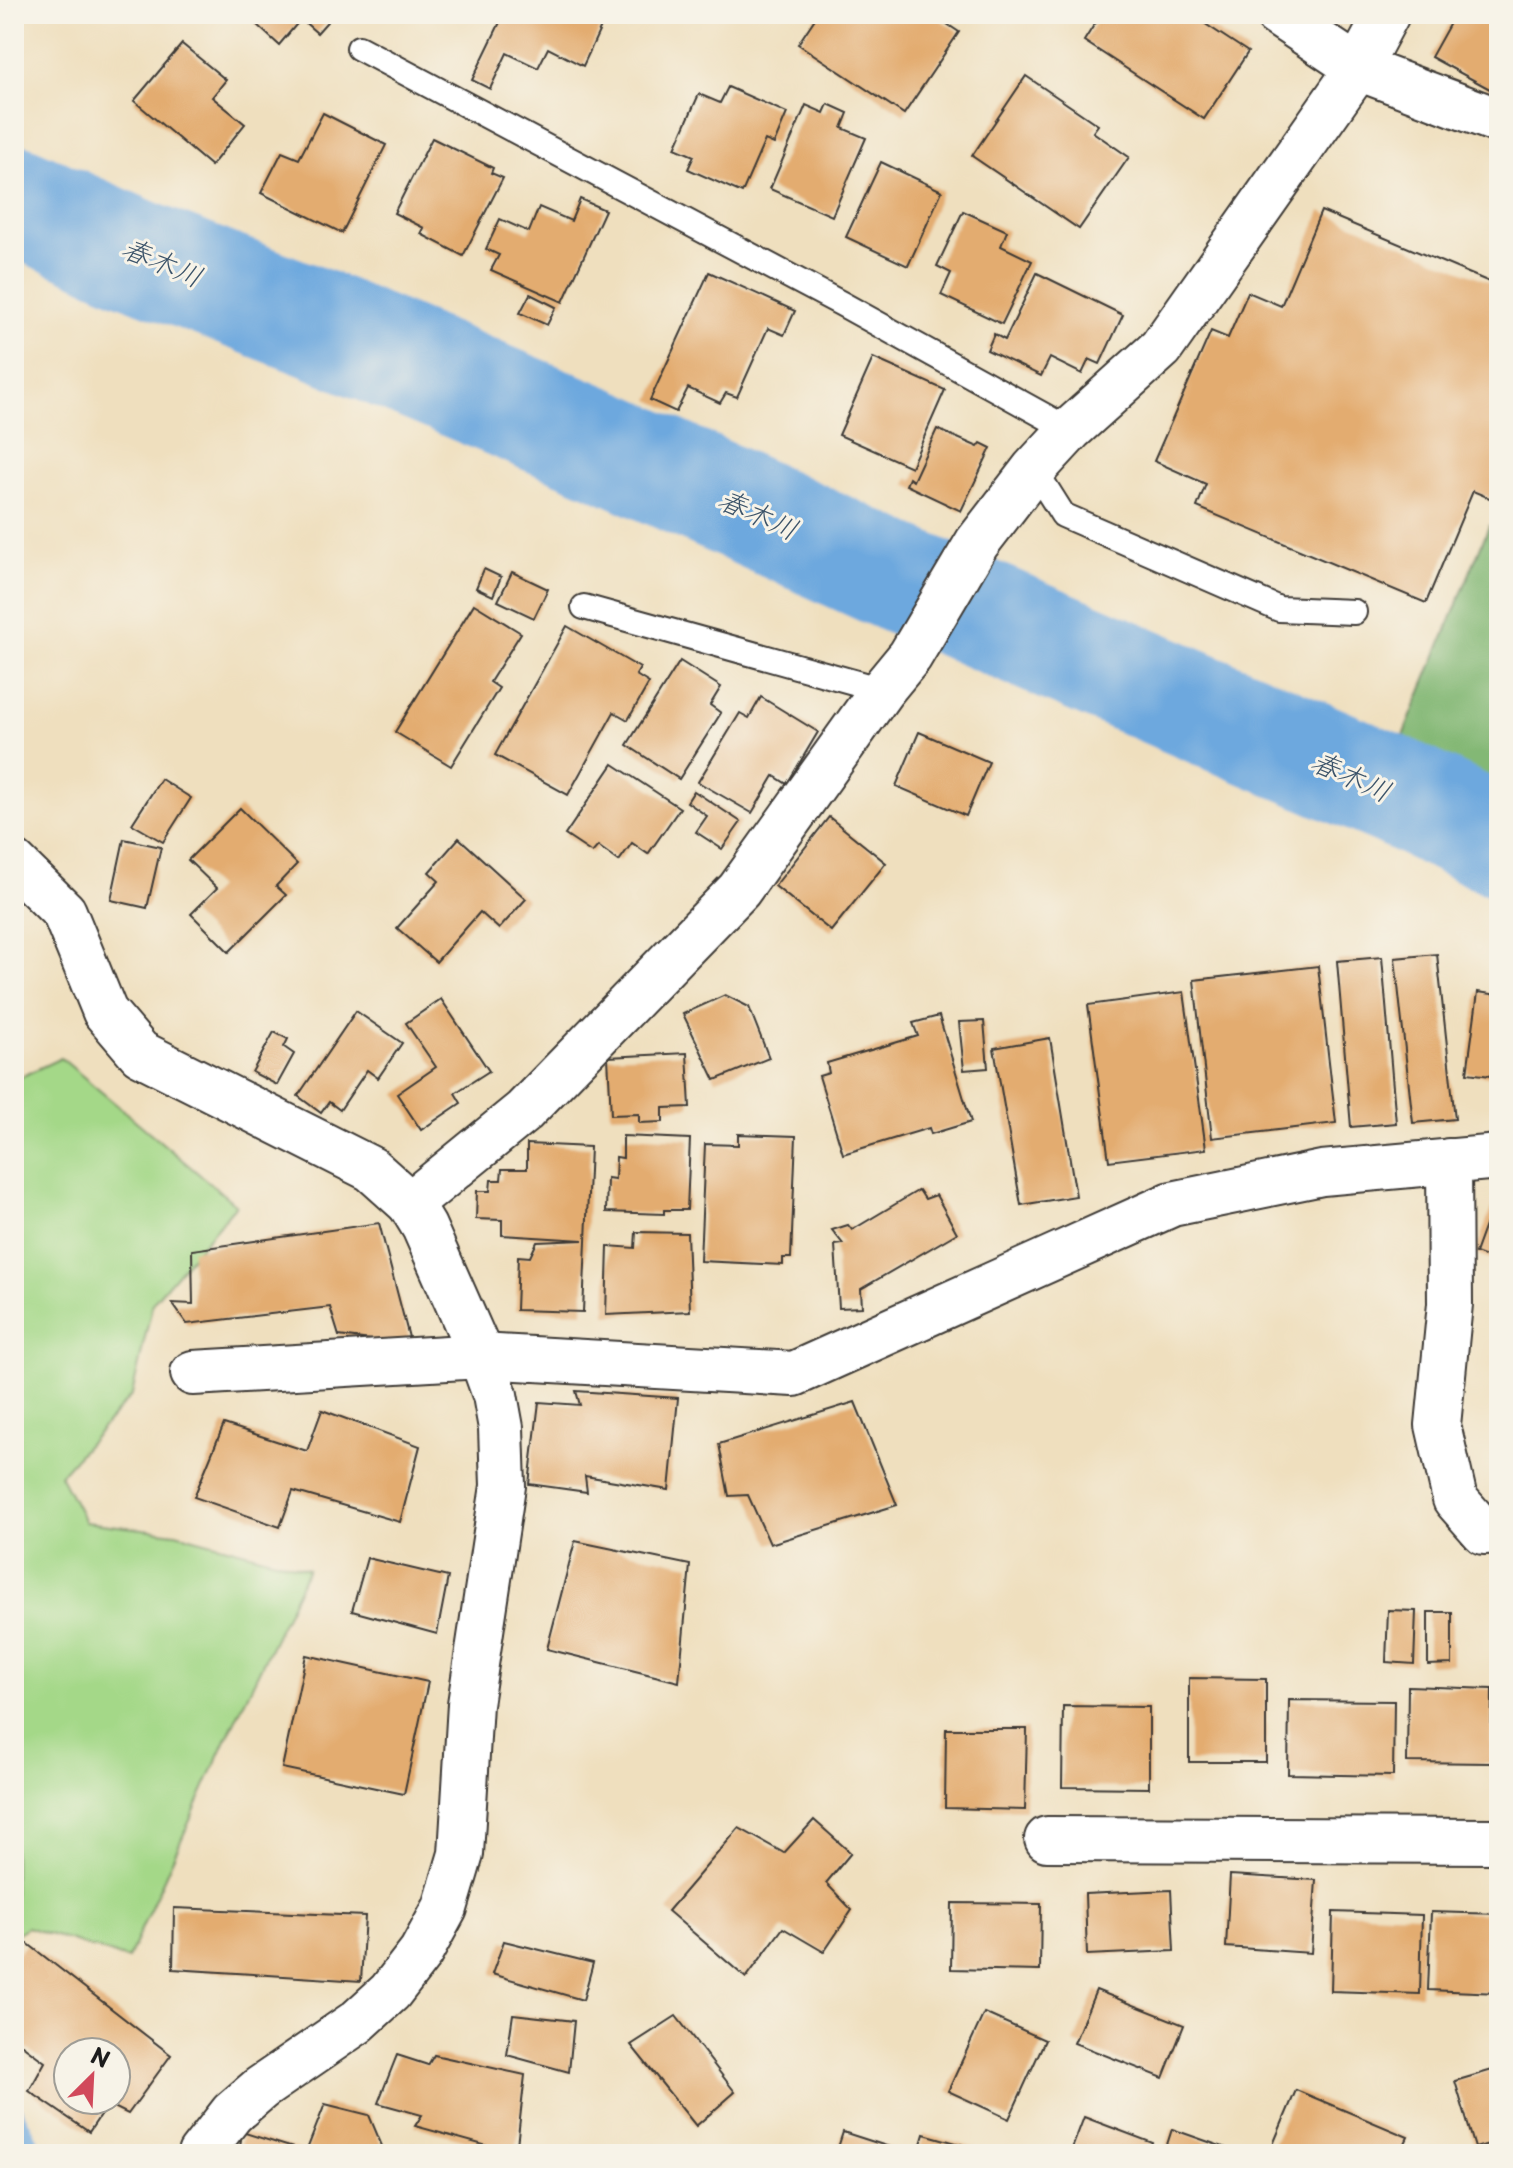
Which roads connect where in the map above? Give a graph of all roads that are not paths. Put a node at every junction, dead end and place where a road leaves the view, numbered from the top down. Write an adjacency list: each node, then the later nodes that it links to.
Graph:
1 (1277, 14): 4 (street)
2 (1387, 14): 4 (street)
3 (359, 48): 6 (lane)
4 (1358, 68): 5 (street); 6 (street)
5 (1499, 121)
6 (1070, 430): 7 (street)
7 (1034, 469): 9 (lane); 10 (street)
8 (584, 607): 10 (lane)
9 (1354, 612)
10 (882, 690): 14 (street)
11 (14, 863): 14 (street)
12 (1499, 1157): 13 (street)
13 (1449, 1161): 15 (street); 17 (street)
14 (410, 1204): 15 (street)
15 (481, 1356): 16 (street); 20 (street)
16 (193, 1373)
17 (1499, 1531)
18 (1047, 1839): 19 (street)
19 (1499, 1841)
20 (200, 2154)

